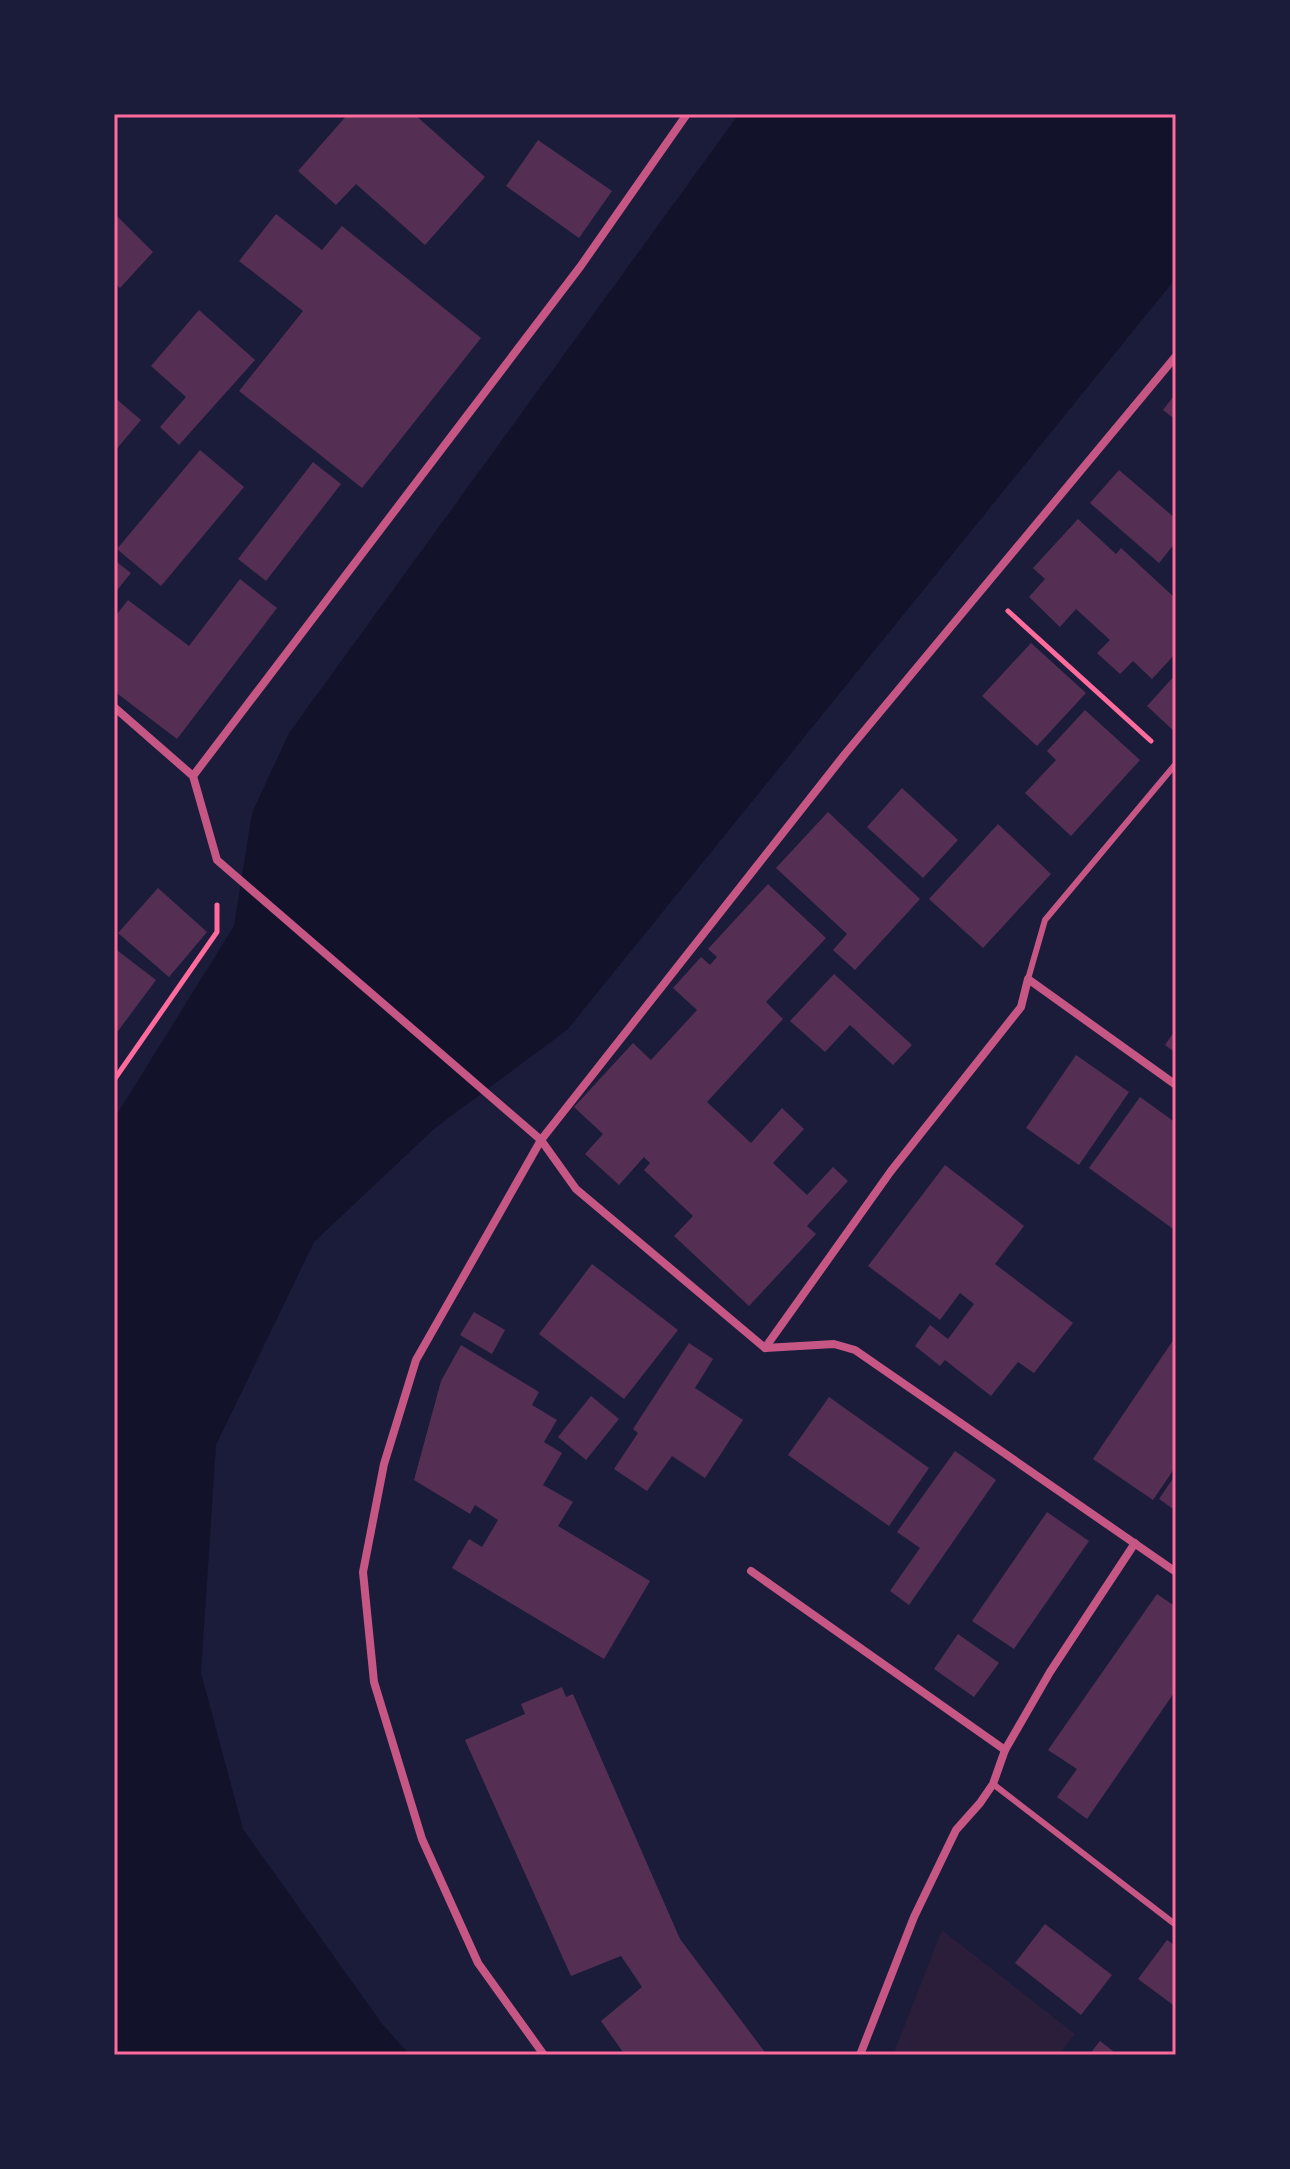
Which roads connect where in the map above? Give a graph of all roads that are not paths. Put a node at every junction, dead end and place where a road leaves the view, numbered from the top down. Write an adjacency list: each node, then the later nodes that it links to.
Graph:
1 (687, 114): 5 (street)
2 (1176, 356): 8 (street)
3 (114, 707): 5 (street)
4 (1174, 766): 6 (lane)
5 (193, 776): 8 (street)
6 (1028, 979): 7 (street); 9 (street)
7 (1176, 1085)
8 (541, 1140): 9 (street); 16 (street)
9 (765, 1348): 10 (street)
10 (1135, 1543): 12 (street); 13 (street)
11 (751, 1571): 13 (street)
12 (1176, 1572)
13 (1005, 1750): 14 (street)
14 (993, 1784): 15 (lane); 17 (street)
15 (1176, 1925)
16 (544, 2055)
17 (860, 2055)

